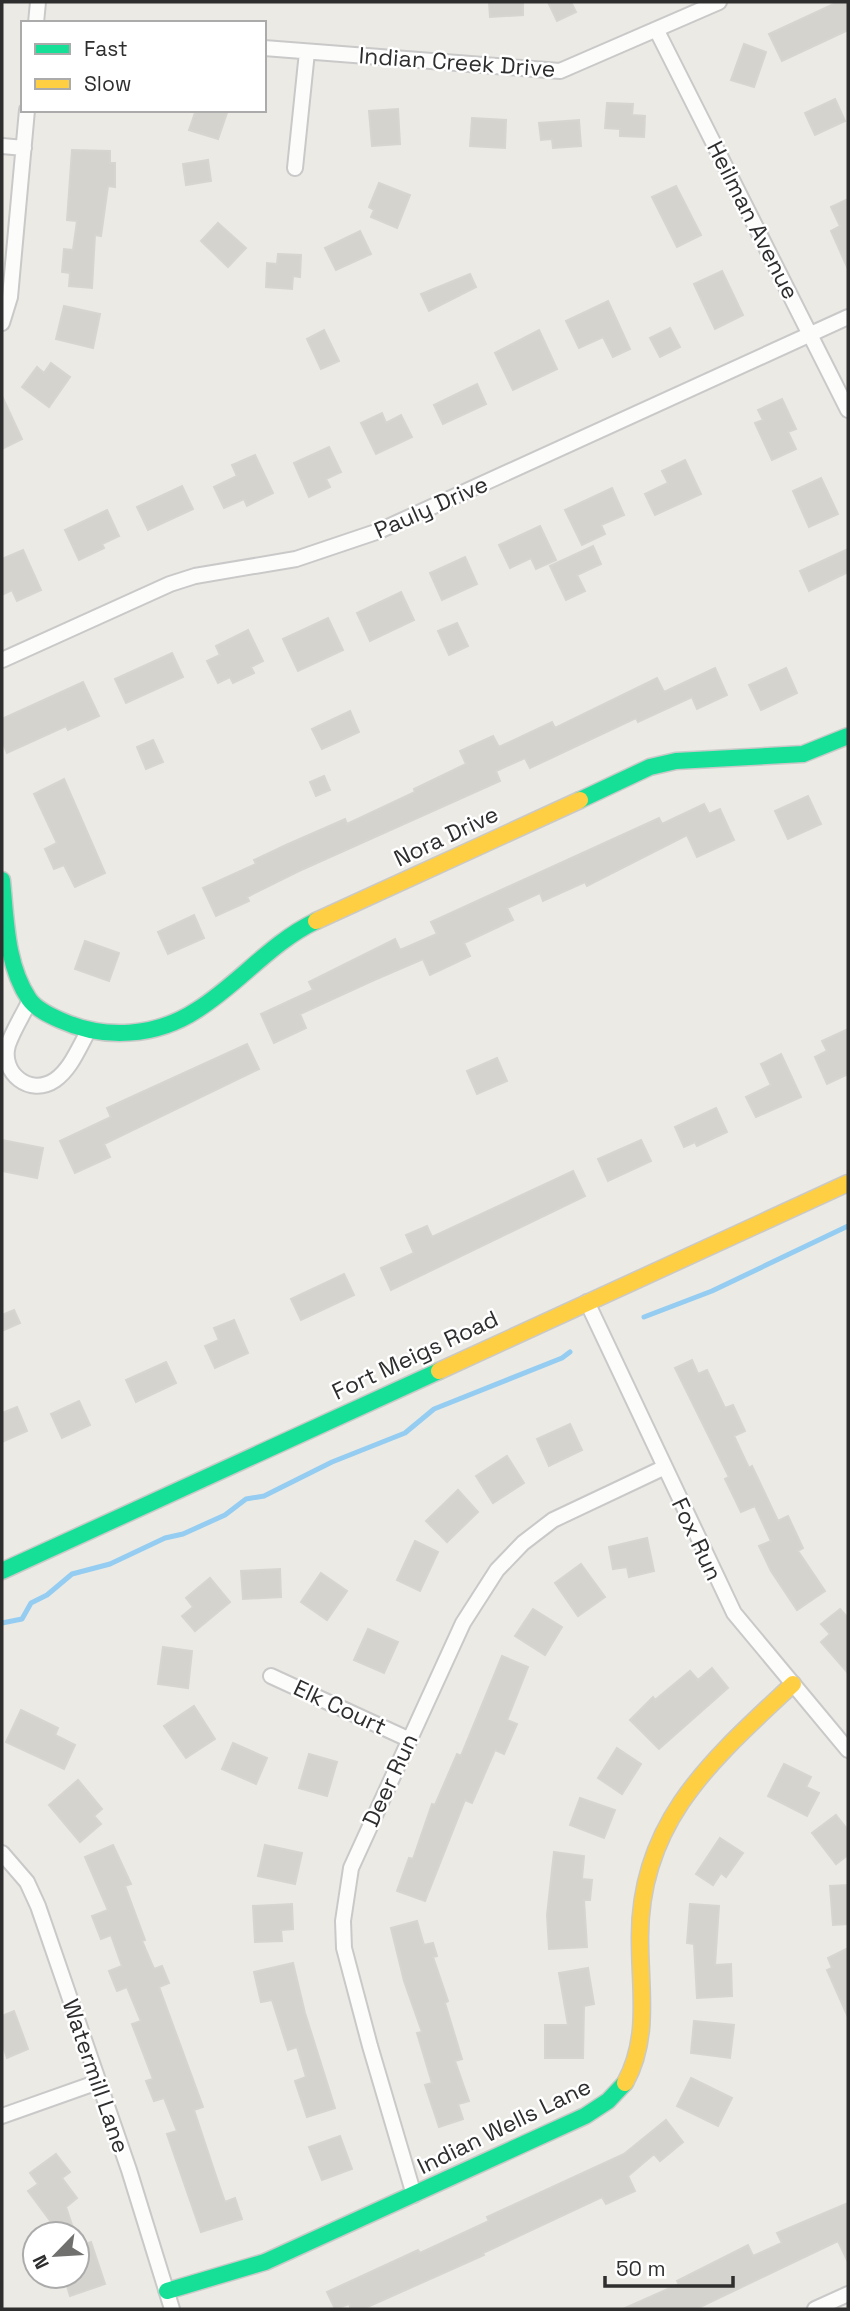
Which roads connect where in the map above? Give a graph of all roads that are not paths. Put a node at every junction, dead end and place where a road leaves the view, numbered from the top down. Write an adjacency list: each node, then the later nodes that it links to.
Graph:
1 (37, 2): 3 (street)
2 (719, 2): 4 (street, Indian Creek Drive)
3 (36, 21)
4 (657, 31): 6 (street, Indian Creek Drive); 13 (street, Heilman Avenue)
5 (266, 48): 6 (street, Indian Creek Drive)
6 (307, 52): 10 (street)
7 (27, 112): 9 (street)
8 (2, 146): 9 (street)
9 (24, 148): 12 (street)
10 (295, 168)
11 (848, 317): 13 (street, Pauly Drive)
12 (2, 323)
13 (811, 335): 14 (street, Heilman Avenue); 15 (street, Pauly Drive)
14 (848, 410)
15 (2, 660)
16 (848, 736): 19 (street, Nora Drive)
17 (2, 880): 18 (street)
18 (30, 1000): 19 (street, Nora Drive); 19 (street)
19 (89, 1030)
20 (848, 1182): 21 (street, Fort Meigs Road)
21 (587, 1302): 22 (street, Fox Run); 23 (street, Fort Meigs Road)
22 (663, 1468): 25 (street, Fox Run); 26 (street, Deer Run)
23 (2, 1571)
24 (271, 1676): 26 (street, Elk Court)
25 (793, 1684): 27 (street, Fox Run); 31 (street, Indian Wells Lane)
26 (408, 1739): 31 (street, Deer Run)
27 (848, 1750)
28 (2, 1853): 29 (street, Watermill Lane)
29 (98, 2082): 30 (street); 32 (street, Watermill Lane)
30 (2, 2116)
31 (414, 2195): 32 (street, Indian Wells Lane)
32 (167, 2291): 34 (street, Watermill Lane)
33 (848, 2294): 35 (street)
34 (172, 2309)
35 (815, 2309)

